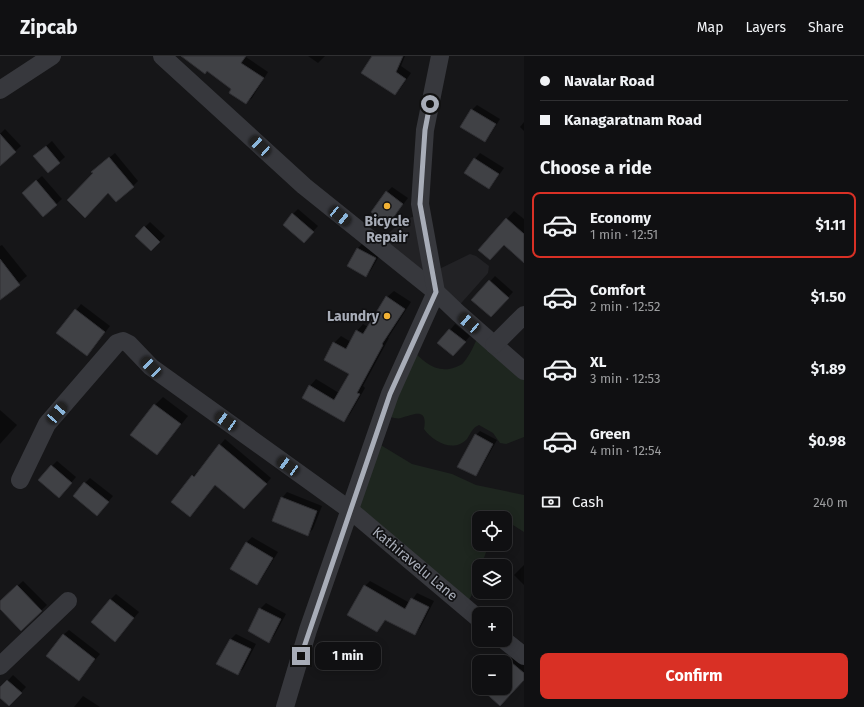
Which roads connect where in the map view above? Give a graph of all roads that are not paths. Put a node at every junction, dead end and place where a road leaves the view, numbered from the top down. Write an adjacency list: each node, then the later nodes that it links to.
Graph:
1 (52, 56): 4 (street)
2 (162, 56): 6 (street)
3 (440, 56): 6 (street)
4 (31, 61): 5 (street)
5 (0, 90)
6 (436, 292): 8 (street); 11 (street)
7 (524, 314): 8 (street)
8 (494, 345): 9 (street)
9 (524, 371)
10 (20, 480): 11 (street, Kathiravelu Lane)
11 (350, 510): 13 (street, Kathiravelu Lane); 17 (street)
12 (68, 601): 16 (street)
13 (472, 613)
14 (512, 646): 15 (street)
15 (524, 656)
16 (0, 666)
17 (285, 707)

